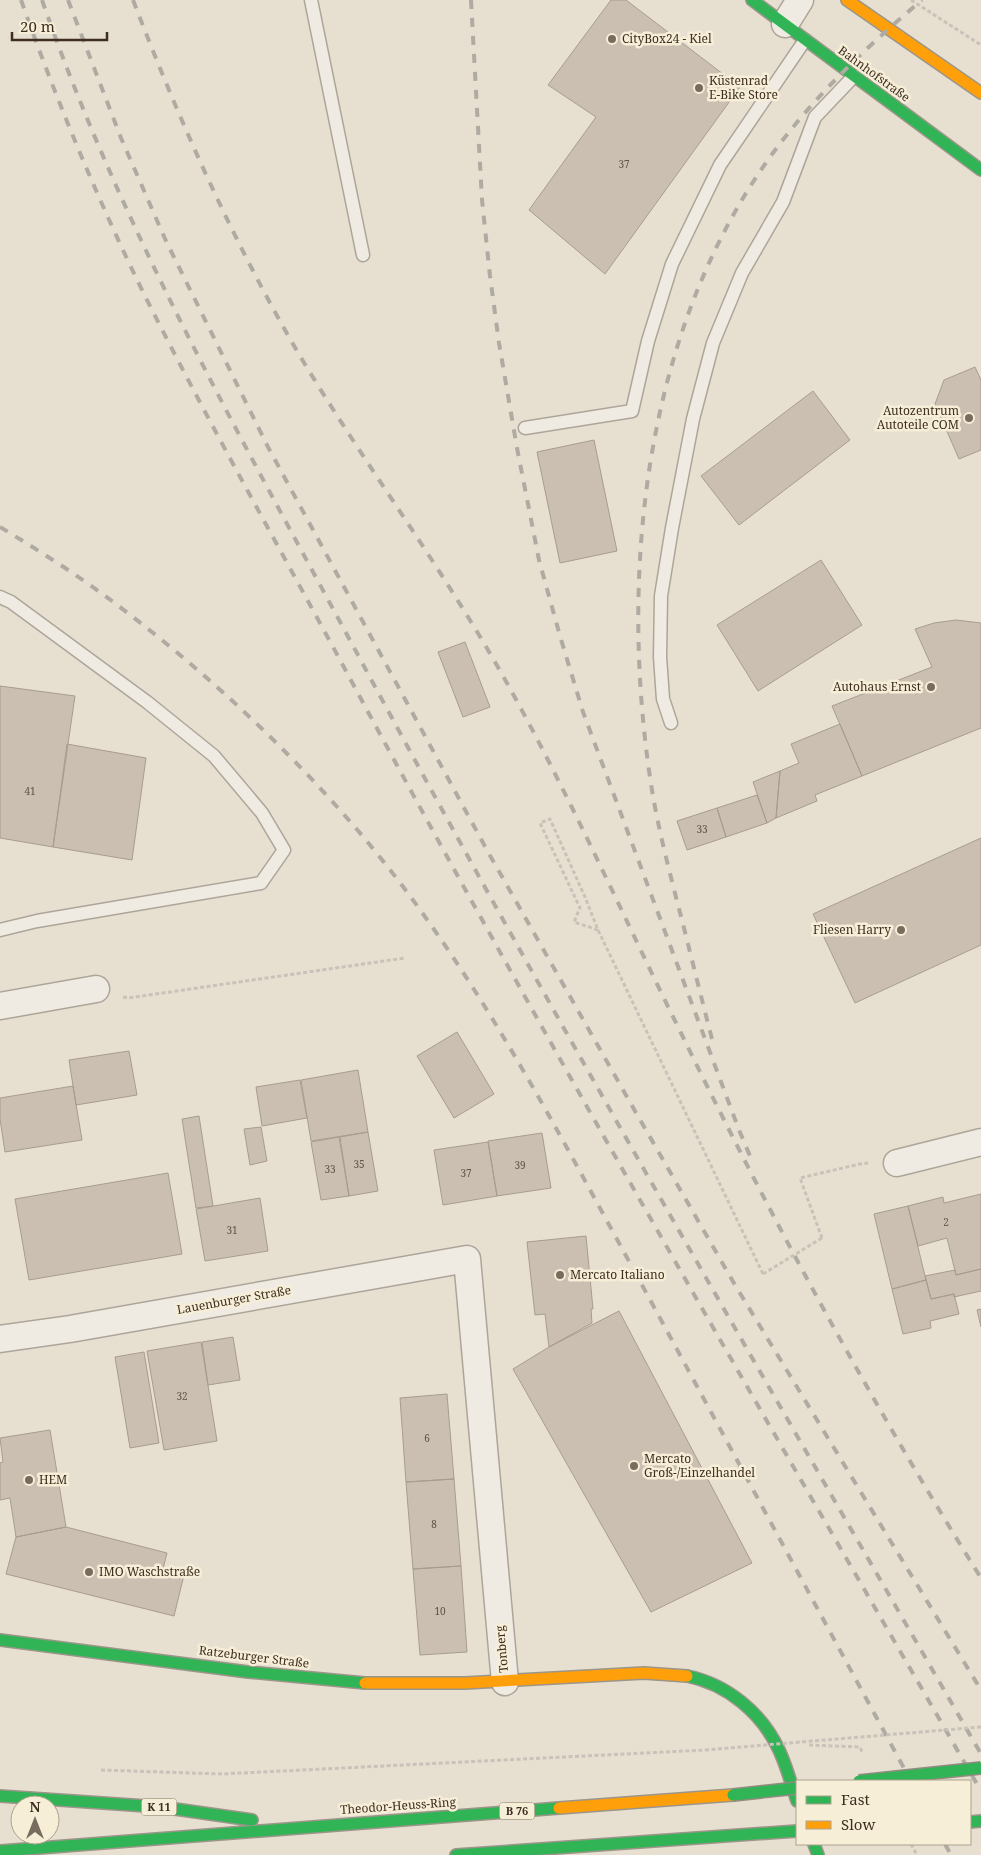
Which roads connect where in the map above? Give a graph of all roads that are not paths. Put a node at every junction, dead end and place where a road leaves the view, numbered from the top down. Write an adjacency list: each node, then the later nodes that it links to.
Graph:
1 (311, 0): 10 (lane)
2 (752, 0): 5 (main road, Bahnhofstraße)
3 (800, 0): 5 (street)
4 (847, 0): 8 (main road)
5 (785, 24): 6 (main road, Bahnhofstraße)
6 (805, 40): 7 (main road, Bahnhofstraße); 11 (lane)
7 (854, 76): 9 (main road, Bahnhofstraße); 13 (lane)
8 (981, 92)
9 (981, 170)
10 (363, 255)
11 (525, 428)
12 (0, 597): 14 (lane)
13 (671, 723)
14 (0, 930)
15 (96, 989): 16 (street)
16 (0, 1006)
17 (981, 1142): 18 (street)
18 (897, 1163)
19 (467, 1258): 20 (street, Lauenburger Straße); 22 (street, Tonberg)
20 (0, 1339)
21 (0, 1640): 22 (main road, Ratzeburger Straße)
22 (505, 1682): 27 (main road, Tonberg)
23 (981, 1768): 24 (main road, bridge)
24 (869, 1780)
25 (796, 1788): 28 (main road, Theodor-Heuss-Ring / B 76, bridge)
26 (0, 1795): 28 (main road, K 11)
27 (796, 1798)
28 (302, 1827): 30 (main road, Theodor-Heuss-Ring / B 76)
29 (796, 1831): 31 (main road)
30 (0, 1851)
31 (456, 1855)

